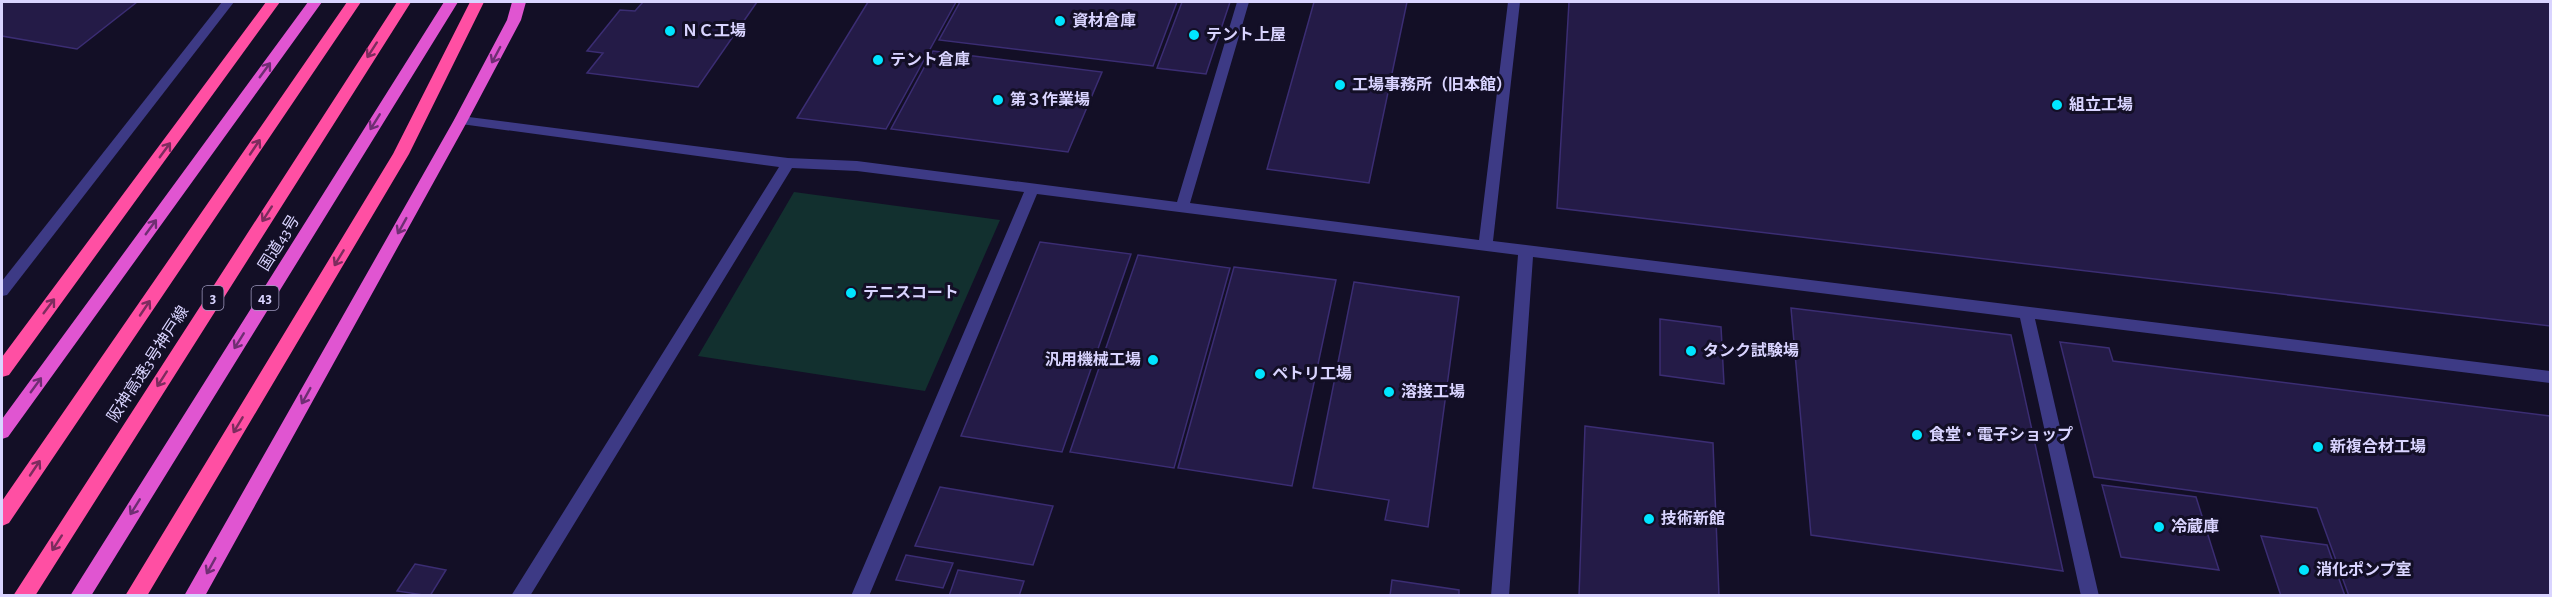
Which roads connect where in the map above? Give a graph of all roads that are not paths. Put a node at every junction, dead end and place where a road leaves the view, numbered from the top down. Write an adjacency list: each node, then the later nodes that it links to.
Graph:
1 (228, 2): 17 (street)
2 (315, 2): 21 (highway, one-way to 2)
3 (354, 2): 22 (highway, 阪神高速3号神戸線, one-way to 3)
4 (404, 2): 23 (highway, 阪神高速3号神戸線 / 3, one-way to 23)
5 (450, 2): 24 (highway, 国道43号 / 43, one-way to 24)
6 (477, 2): 25 (highway, one-way to 25)
7 (519, 2): 11 (highway, one-way to 11)
8 (1243, 2): 14 (street)
9 (1514, 2): 15 (street)
10 (270, 6): 19 (highway, one-way to 10)
11 (461, 120): 12 (street); 26 (highway, one-way to 26)
12 (788, 163): 13 (street); 27 (street)
13 (1032, 189): 14 (street); 28 (street)
14 (1182, 207): 15 (street)
15 (1485, 246): 16 (street)
16 (1526, 252): 18 (street); 29 (street)
17 (2, 291)
18 (2026, 312): 20 (street); 30 (street)
19 (2, 370)
20 (2550, 376)
21 (2, 432)
22 (2, 517)
23 (23, 596)
24 (80, 596)
25 (135, 596)
26 (194, 596)
27 (520, 596)
28 (860, 596)
29 (1500, 596)
30 (2090, 596)

